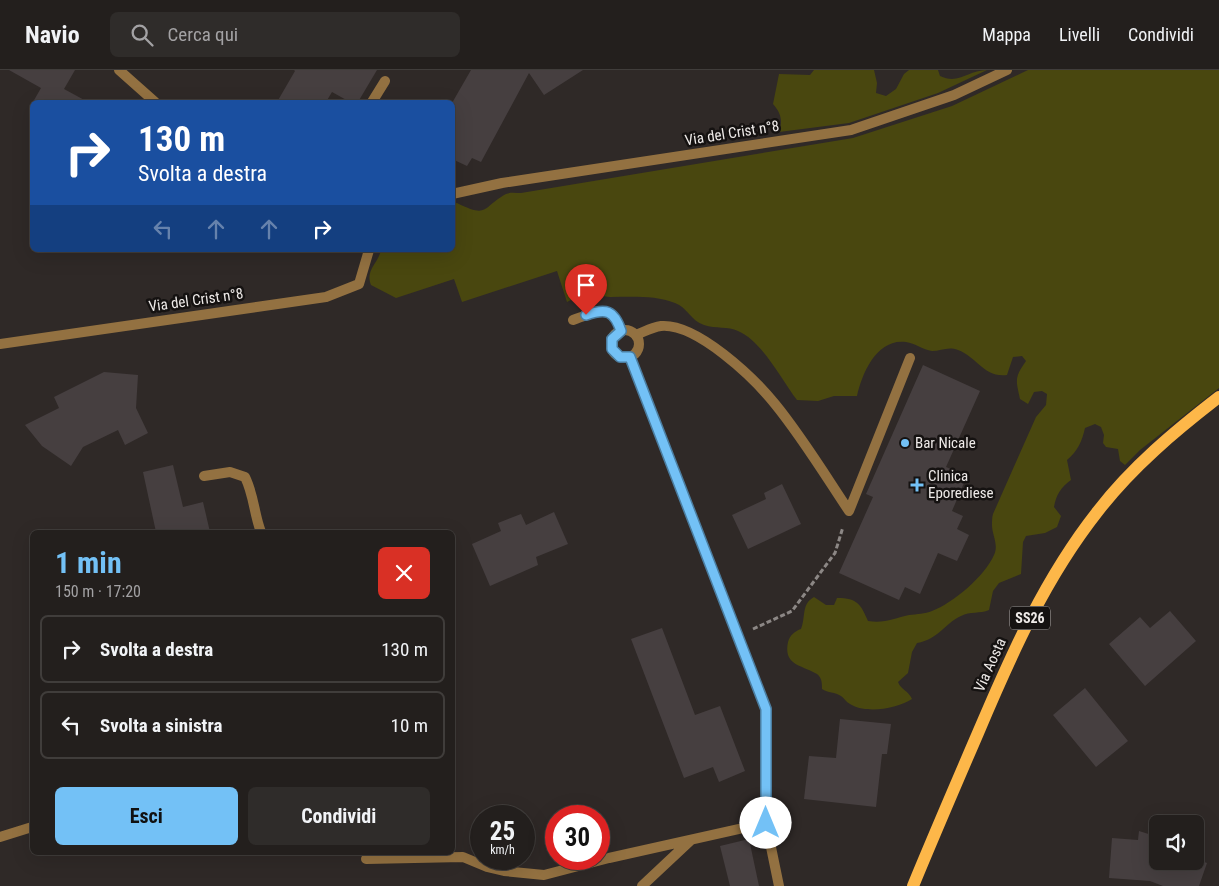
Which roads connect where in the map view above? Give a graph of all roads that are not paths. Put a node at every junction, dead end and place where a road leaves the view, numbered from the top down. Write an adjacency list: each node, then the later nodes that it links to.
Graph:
1 (119, 70): 4 (street)
2 (1007, 70): 6 (street, Via del Crist n°8)
3 (385, 81): 5 (street)
4 (153, 100)
5 (373, 100)
6 (455, 193)
7 (368, 252): 11 (street, Via del Crist n°8)
8 (573, 320): 9 (street)
9 (621, 331): 10 (street); 12 (street)
10 (636, 336): 12 (street); 13 (street)
11 (0, 344)
12 (630, 357): 17 (street)
13 (910, 358)
14 (1219, 397): 24 (main road, Via Aosta / SS26)
15 (204, 476): 16 (street)
16 (260, 530)
17 (766, 823): 20 (street); 23 (street)
18 (30, 829): 19 (street)
19 (0, 837)
20 (691, 840): 21 (street); 22 (street)
21 (366, 859)
22 (642, 886)
23 (779, 886)
24 (913, 886)

